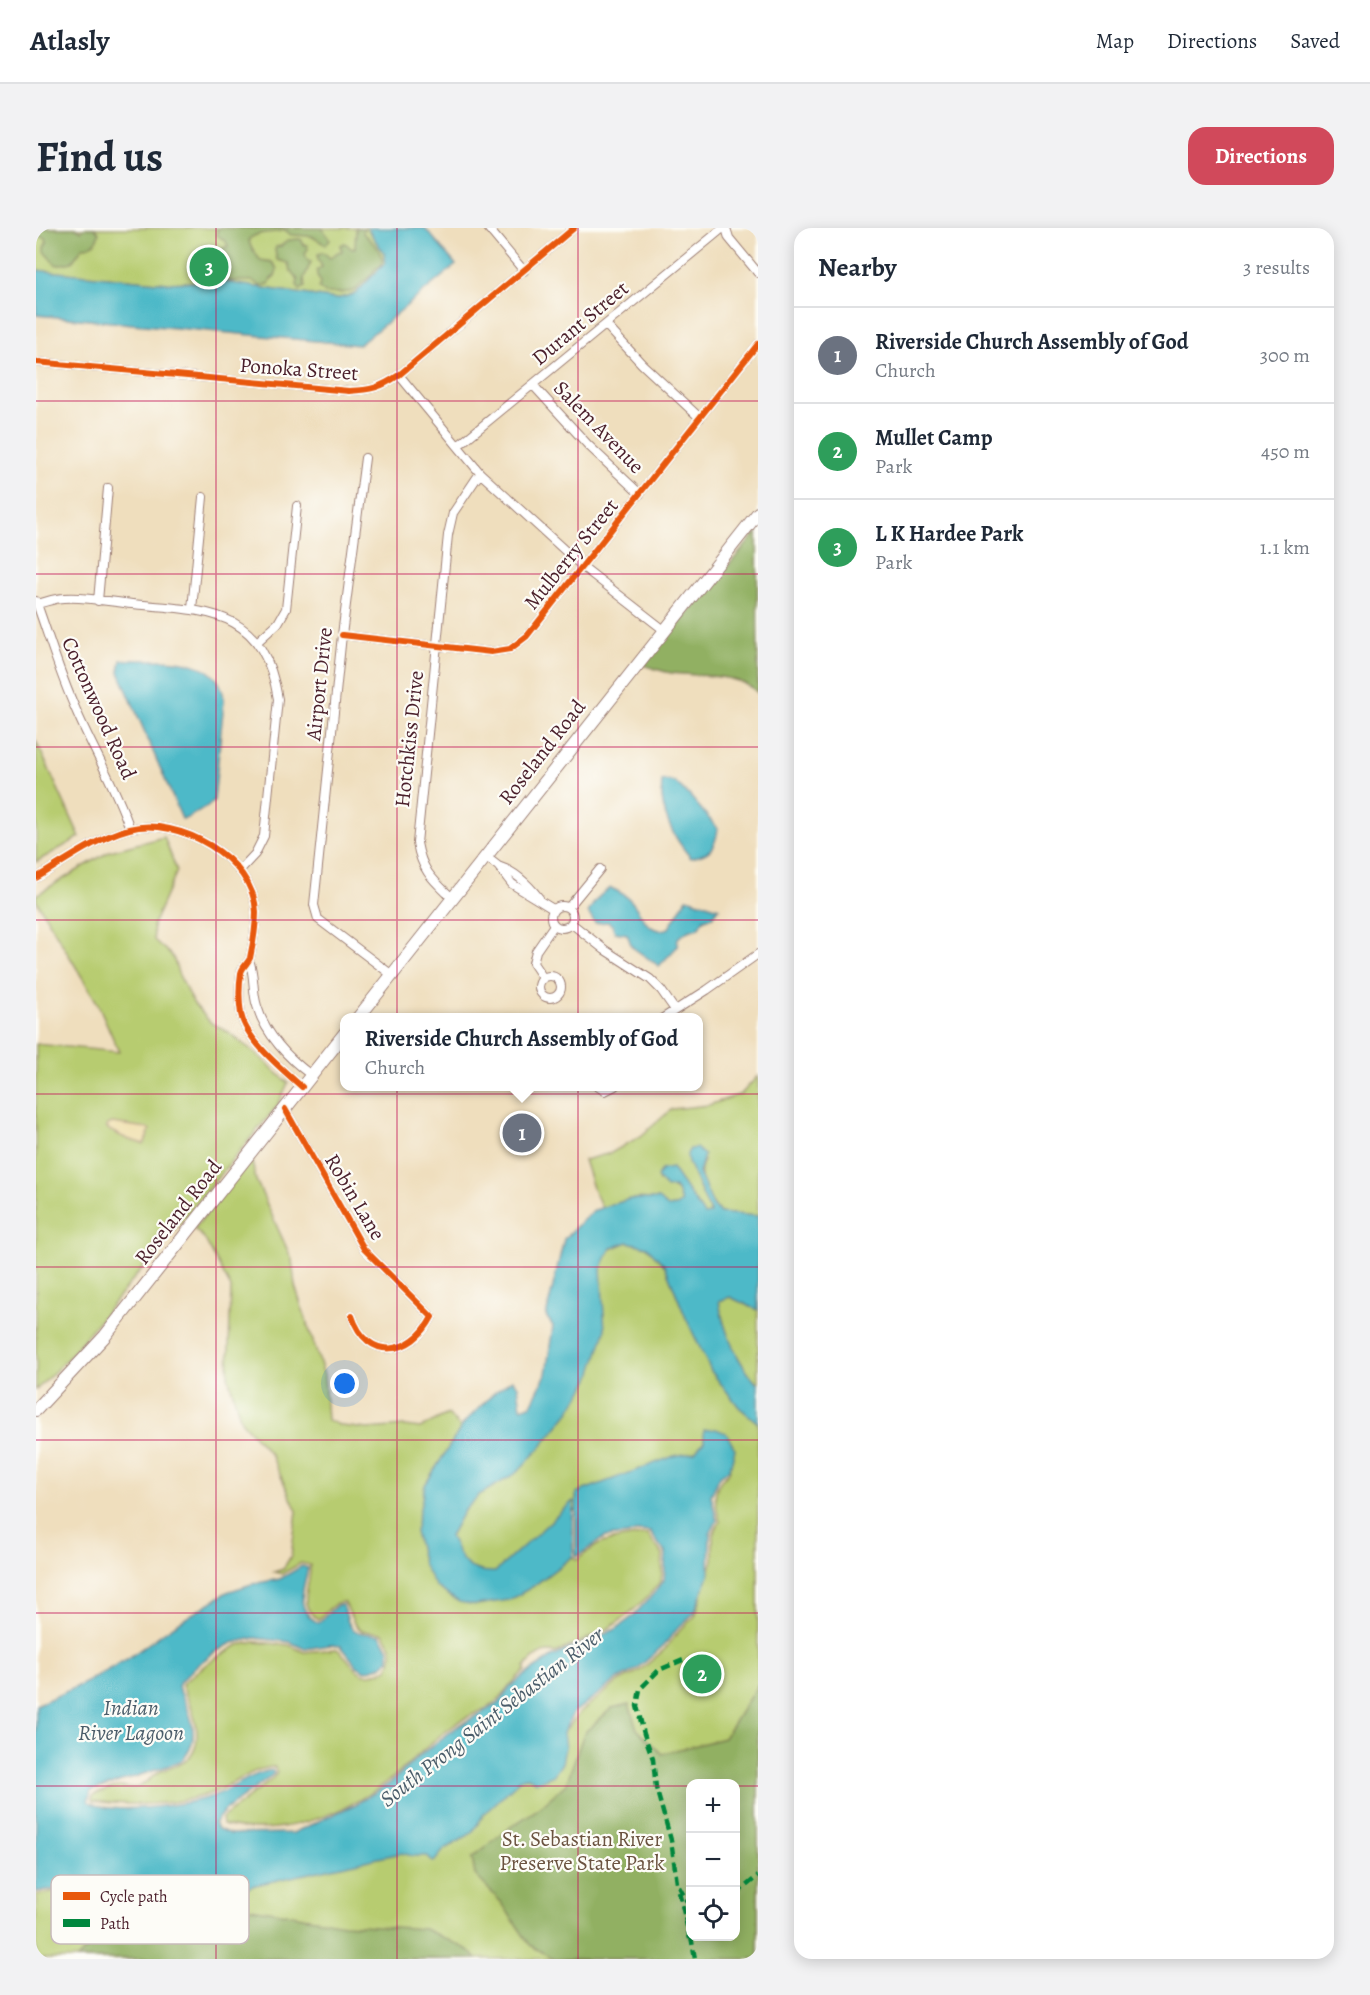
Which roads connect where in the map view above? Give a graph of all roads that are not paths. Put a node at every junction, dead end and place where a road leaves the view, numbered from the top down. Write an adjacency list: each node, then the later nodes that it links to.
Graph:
1 (488, 228): 4 (street)
2 (574, 228): 4 (street, Ponoka Street)
3 (724, 228): 5 (street); 6 (street, Durant Street)
4 (524, 271): 9 (street, Ponoka Street)
5 (758, 273)
6 (606, 325): 10 (street, Durant Street); 11 (street)
7 (758, 344): 11 (street, Mulberry Street)
8 (36, 362): 9 (street, Ponoka Street)
9 (399, 375): 12 (street)
10 (533, 385): 12 (street, Durant Street); 16 (street, Salem Avenue)
11 (700, 418): 16 (street, Mulberry Street)
12 (459, 445): 14 (street)
13 (365, 458): 25 (street, Airport Drive)
14 (480, 473): 20 (street); 27 (street, Hotchkiss Drive)
15 (108, 488): 21 (street)
16 (640, 494): 20 (street, Mulberry Street)
17 (203, 497): 23 (street)
18 (297, 506): 26 (street)
19 (758, 513): 24 (main road, Roseland Road)
20 (583, 567): 24 (street); 27 (street, Mulberry Street)
21 (98, 601): 22 (street); 23 (street)
22 (37, 602): 28 (street, Cottonwood Road)
23 (192, 609): 26 (street)
24 (664, 630): 29 (main road, Roseland Road)
25 (342, 635): 27 (street, Mulberry Street); 40 (street, Airport Drive)
26 (257, 642): 31 (street)
27 (436, 647): 33 (street, Hotchkiss Drive)
28 (130, 829): 31 (street); 32 (street)
29 (485, 856): 33 (main road, Roseland Road); 35 (street)
30 (600, 869): 34 (street)
31 (239, 871): 39 (street)
32 (36, 878)
33 (452, 898): 40 (main road, Roseland Road)
34 (568, 908): 35 (street); 36 (street)
35 (554, 909): 37 (street)
36 (571, 923): 37 (street); 42 (street)
37 (554, 925): 41 (street)
38 (758, 954): 42 (street)
39 (249, 960): 46 (street); 47 (street)
40 (392, 975): 43 (main road, Roseland Road)
41 (543, 978)
42 (675, 1010): 44 (street)
43 (361, 1013)
44 (670, 1013)
45 (340, 1039): 48 (main road, Roseland Road)
46 (282, 1049): 47 (street); 48 (street)
47 (272, 1059): 49 (street)
48 (311, 1075): 49 (main road, Roseland Road)
49 (302, 1087): 50 (main road, Roseland Road)
50 (285, 1109): 51 (street, Robin Lane); 52 (main road, Roseland Road)
51 (352, 1316)
52 (36, 1410)

